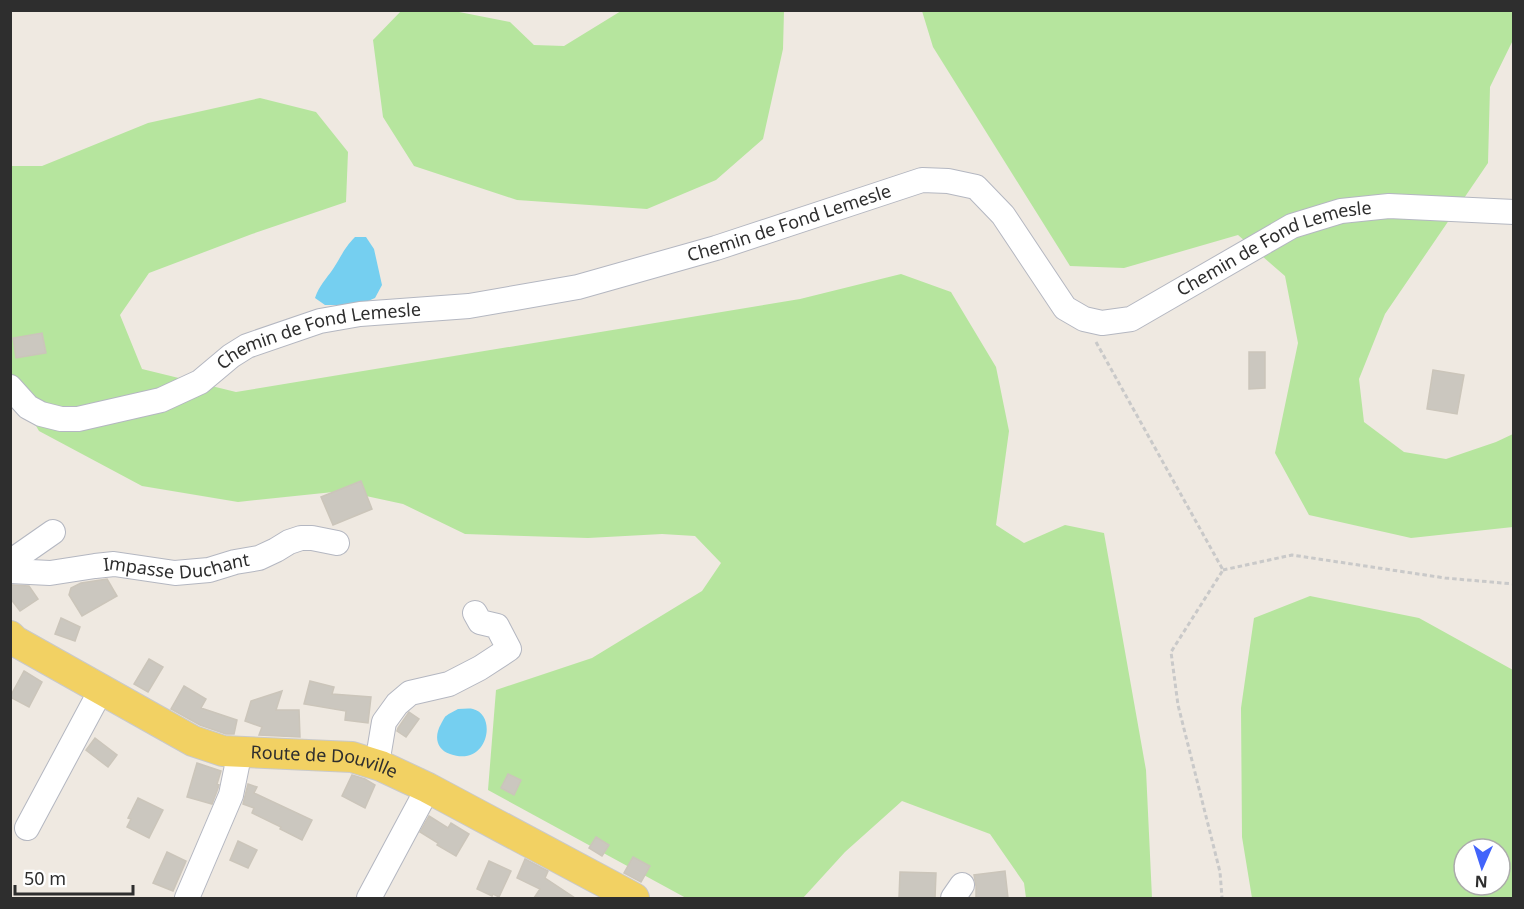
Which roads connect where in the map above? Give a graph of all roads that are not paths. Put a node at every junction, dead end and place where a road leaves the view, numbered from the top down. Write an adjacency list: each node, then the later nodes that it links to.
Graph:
1 (1514, 212): 2 (street, Chemin de Fond Lemesle)
2 (10, 387)
3 (53, 532): 5 (street)
4 (337, 543): 6 (street, Impasse Duchant)
5 (10, 562)
6 (10, 571)
7 (475, 613): 11 (street)
8 (10, 636): 9 (main road, Route de Douville)
9 (101, 690): 10 (main road, Route de Douville); 13 (street)
10 (240, 751): 11 (main road, Route de Douville); 14 (street)
11 (376, 764): 12 (main road, Route de Douville)
12 (428, 788): 15 (street); 16 (main road, Route de Douville)
13 (27, 828)
14 (187, 898)
15 (369, 898)
16 (634, 898)

